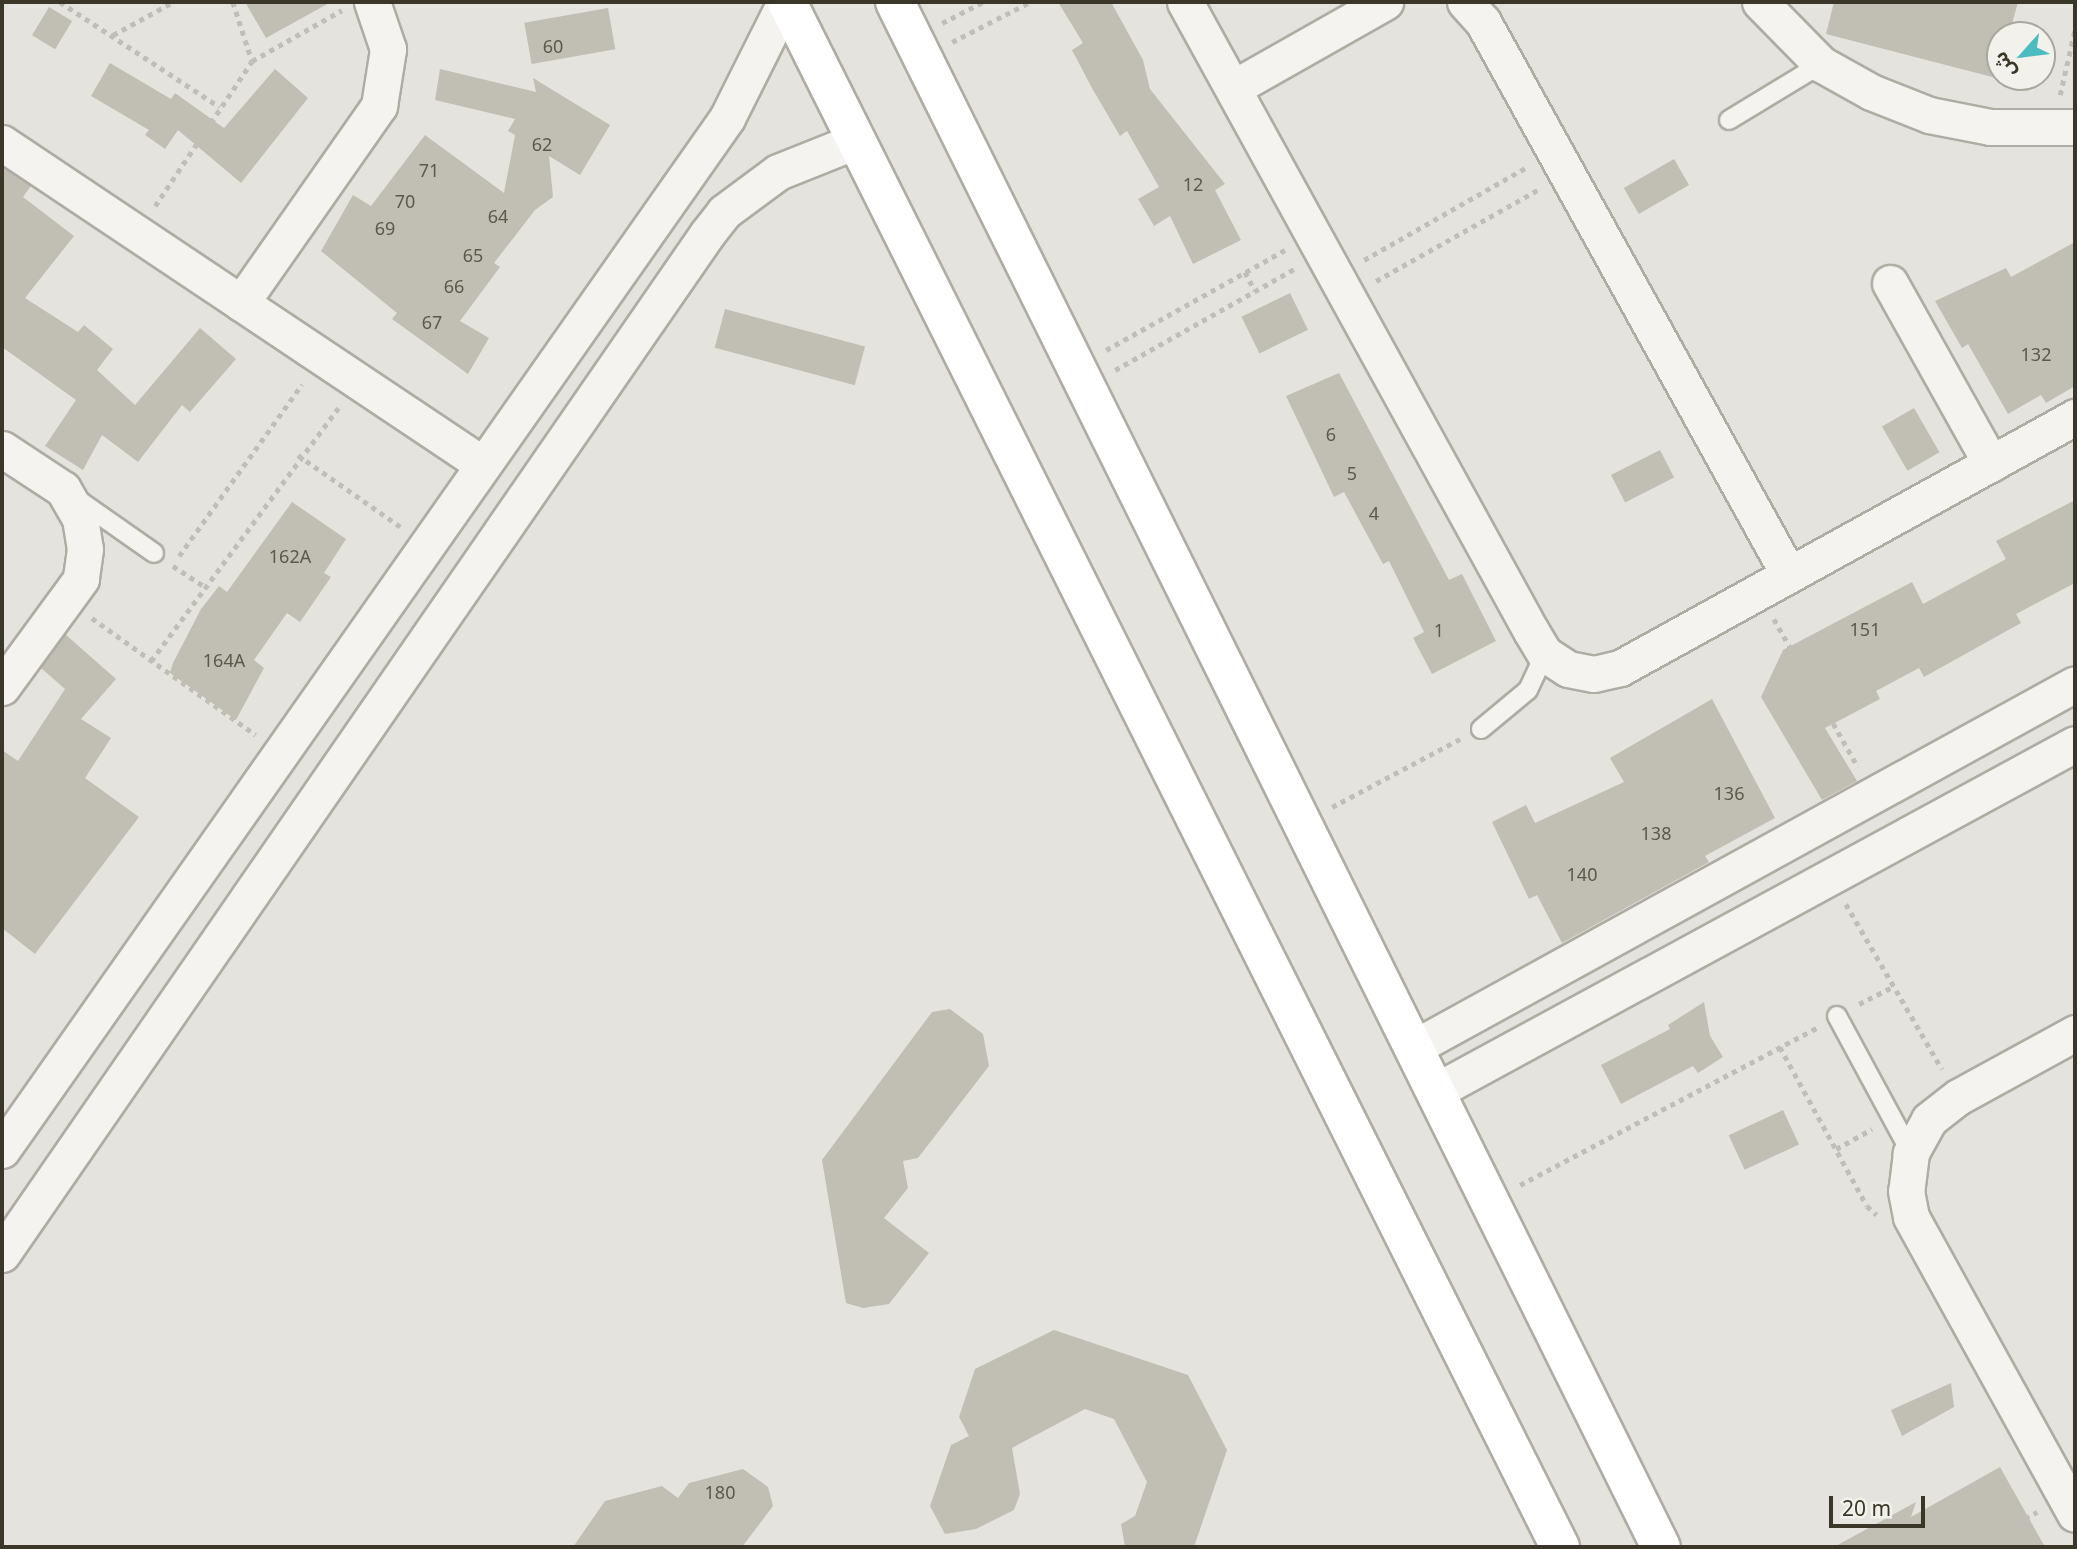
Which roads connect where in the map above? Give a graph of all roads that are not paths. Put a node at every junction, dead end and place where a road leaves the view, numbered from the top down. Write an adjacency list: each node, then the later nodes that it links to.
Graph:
1 (372, 2): 15 (street)
2 (786, 2): 12 (street); 16 (street)
3 (895, 2): 32 (street)
4 (1185, 2): 9 (street)
5 (1385, 2): 9 (street)
6 (1760, 2): 8 (street)
7 (1472, 3): 24 (street)
8 (1821, 64): 10 (lane); 11 (street)
9 (1233, 88): 25 (street)
10 (1728, 120)
11 (2063, 128)
12 (853, 142): 17 (street); 38 (street)
13 (2, 143): 15 (street)
14 (1890, 283): 21 (street)
15 (241, 303): 20 (street)
16 (548, 369): 17 (street); 20 (street)
17 (593, 399): 36 (street)
18 (2075, 417): 21 (street)
19 (2, 449): 22 (street)
20 (482, 464): 34 (street)
21 (1991, 464): 24 (street)
22 (63, 489): 23 (lane); 27 (street)
23 (154, 553)
24 (1789, 575): 25 (street)
25 (1545, 654): 28 (lane)
26 (2075, 684): 32 (street)
27 (2, 687)
28 (1481, 729)
29 (2075, 744): 33 (street)
30 (1837, 1016): 35 (lane)
31 (2075, 1032): 35 (street)
32 (1413, 1048): 33 (street)
33 (1434, 1092): 39 (street)
34 (2, 1150)
35 (1911, 1153): 37 (street)
36 (2, 1254)
37 (2070, 1505)
38 (1560, 1547)
39 (1661, 1547)

